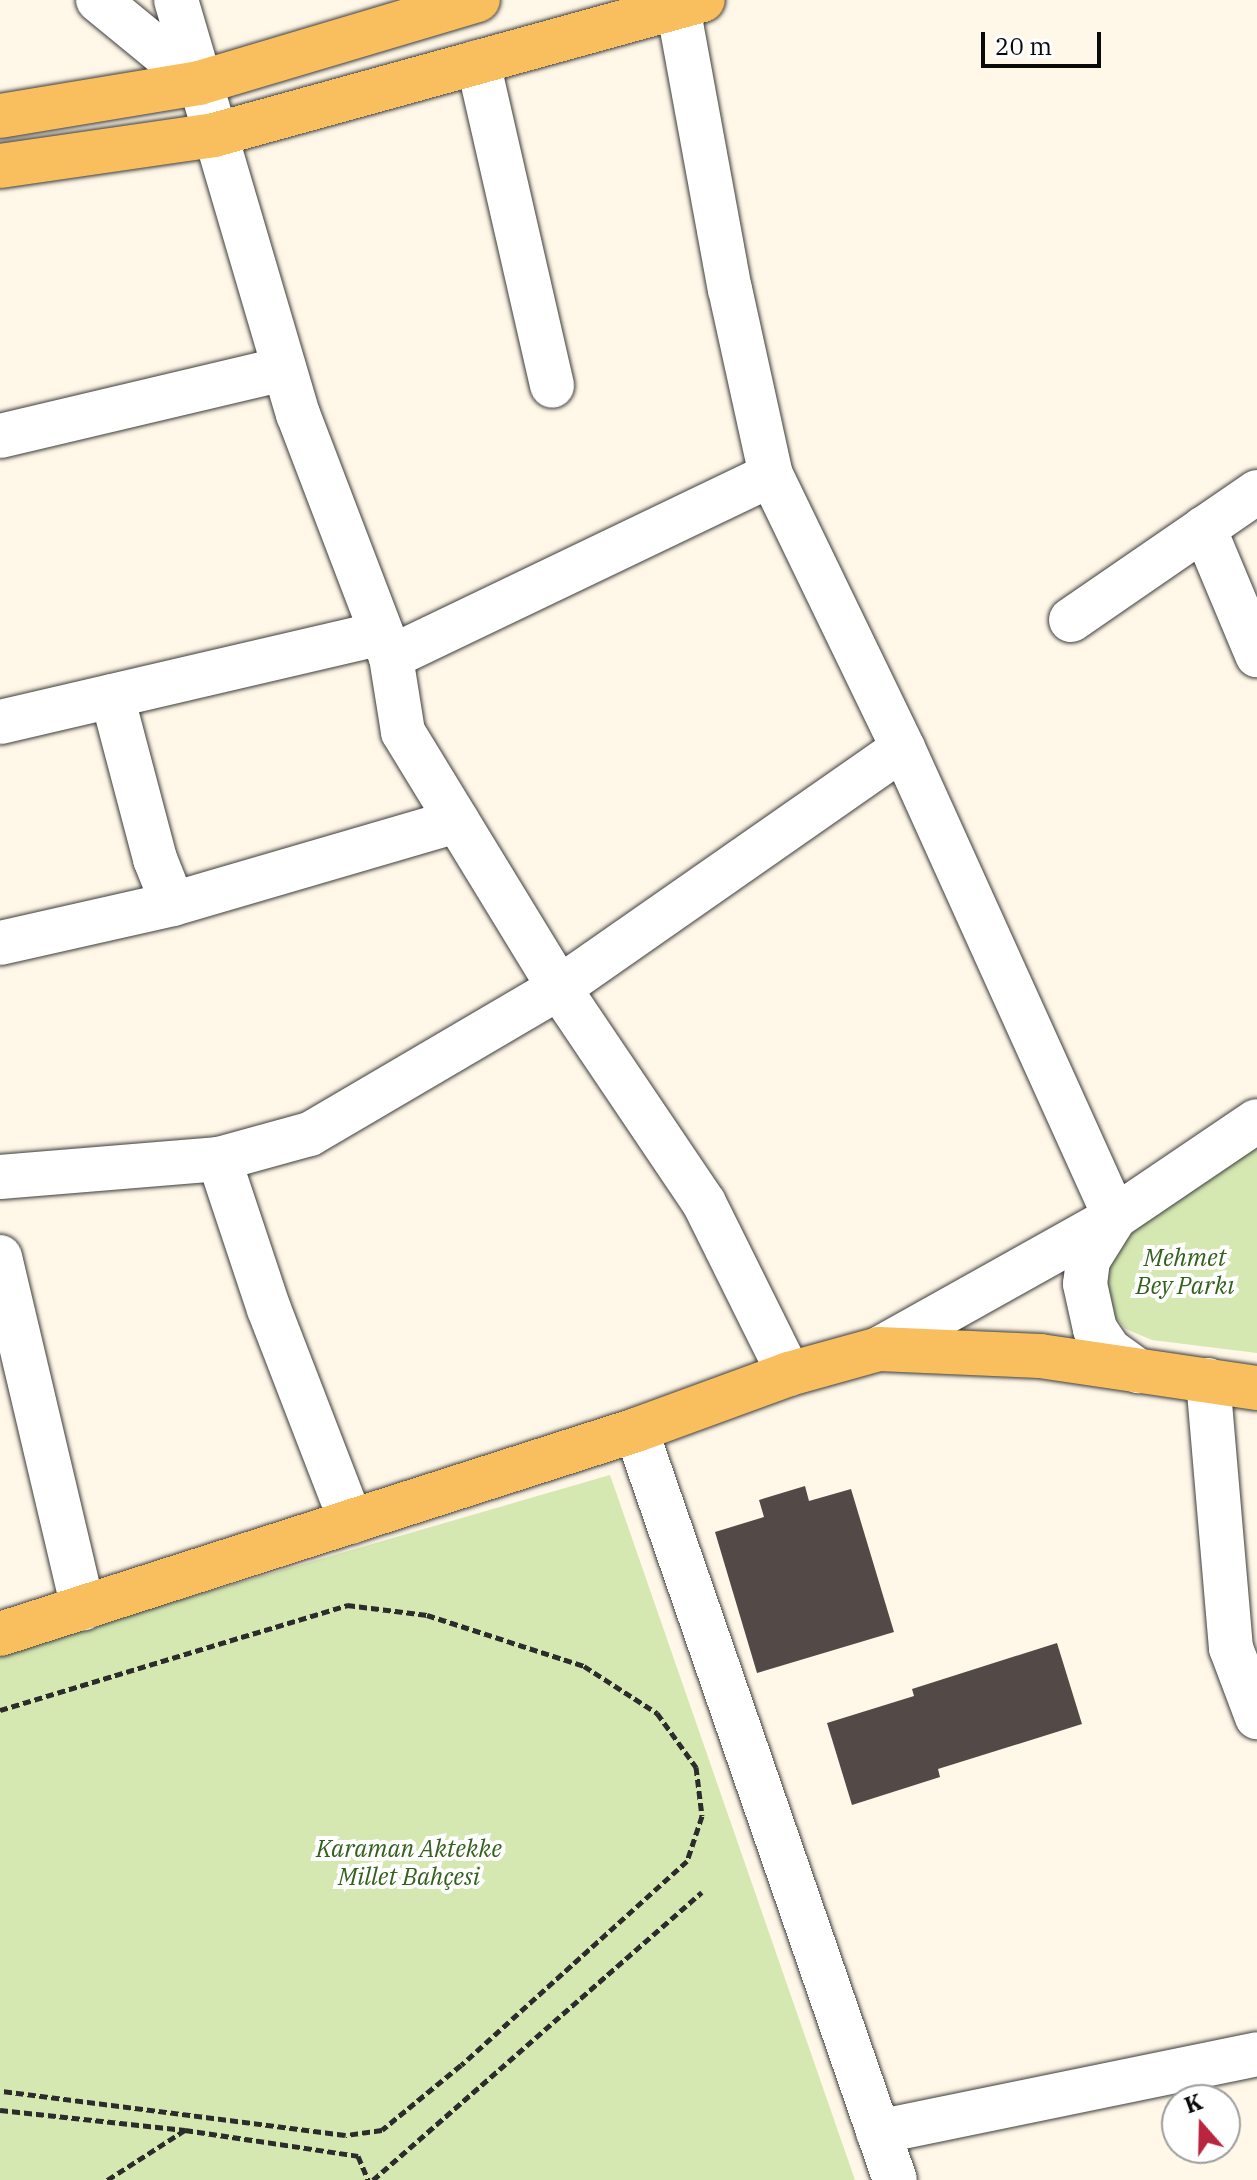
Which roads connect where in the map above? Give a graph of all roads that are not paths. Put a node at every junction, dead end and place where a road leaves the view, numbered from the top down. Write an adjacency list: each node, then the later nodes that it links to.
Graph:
1 (98, 0): 6 (street)
2 (176, 0): 6 (street)
3 (478, 0): 6 (main road)
4 (691, 4): 5 (main road); 13 (street)
5 (478, 62): 8 (main road); 11 (street)
6 (199, 83): 7 (main road); 8 (street)
7 (0, 116)
8 (214, 135): 9 (main road); 10 (street)
9 (0, 166)
10 (284, 369): 12 (street); 17 (street)
11 (552, 386)
12 (0, 436)
13 (771, 475): 17 (street); 21 (street)
14 (1257, 492): 15 (street)
15 (1204, 528): 16 (street); 18 (street)
16 (1071, 620)
17 (386, 645): 19 (street); 22 (street)
18 (1257, 655)
19 (112, 696): 20 (street); 23 (street)
20 (0, 722)
21 (903, 748): 25 (street); 29 (street)
22 (457, 821): 23 (street); 25 (street)
23 (173, 904): 24 (street)
24 (0, 943)
25 (559, 988): 27 (street); 33 (street)
26 (1257, 1121): 29 (street)
27 (219, 1159): 28 (street); 38 (street)
28 (0, 1177)
29 (1115, 1217): 31 (street); 32 (street)
30 (0, 1257): 36 (street)
31 (879, 1349): 32 (main road); 33 (main road)
32 (1138, 1371): 34 (main road)
33 (789, 1374): 37 (main road)
34 (1208, 1380): 35 (main road); 41 (street)
35 (1257, 1388)
36 (16, 1395): 39 (street)
37 (636, 1430): 38 (main road); 43 (street)
38 (351, 1522): 39 (main road)
39 (83, 1608): 40 (main road)
40 (0, 1634)
41 (1257, 1717)
42 (1257, 2054): 43 (street)
43 (878, 2132): 44 (street)
44 (895, 2180)

